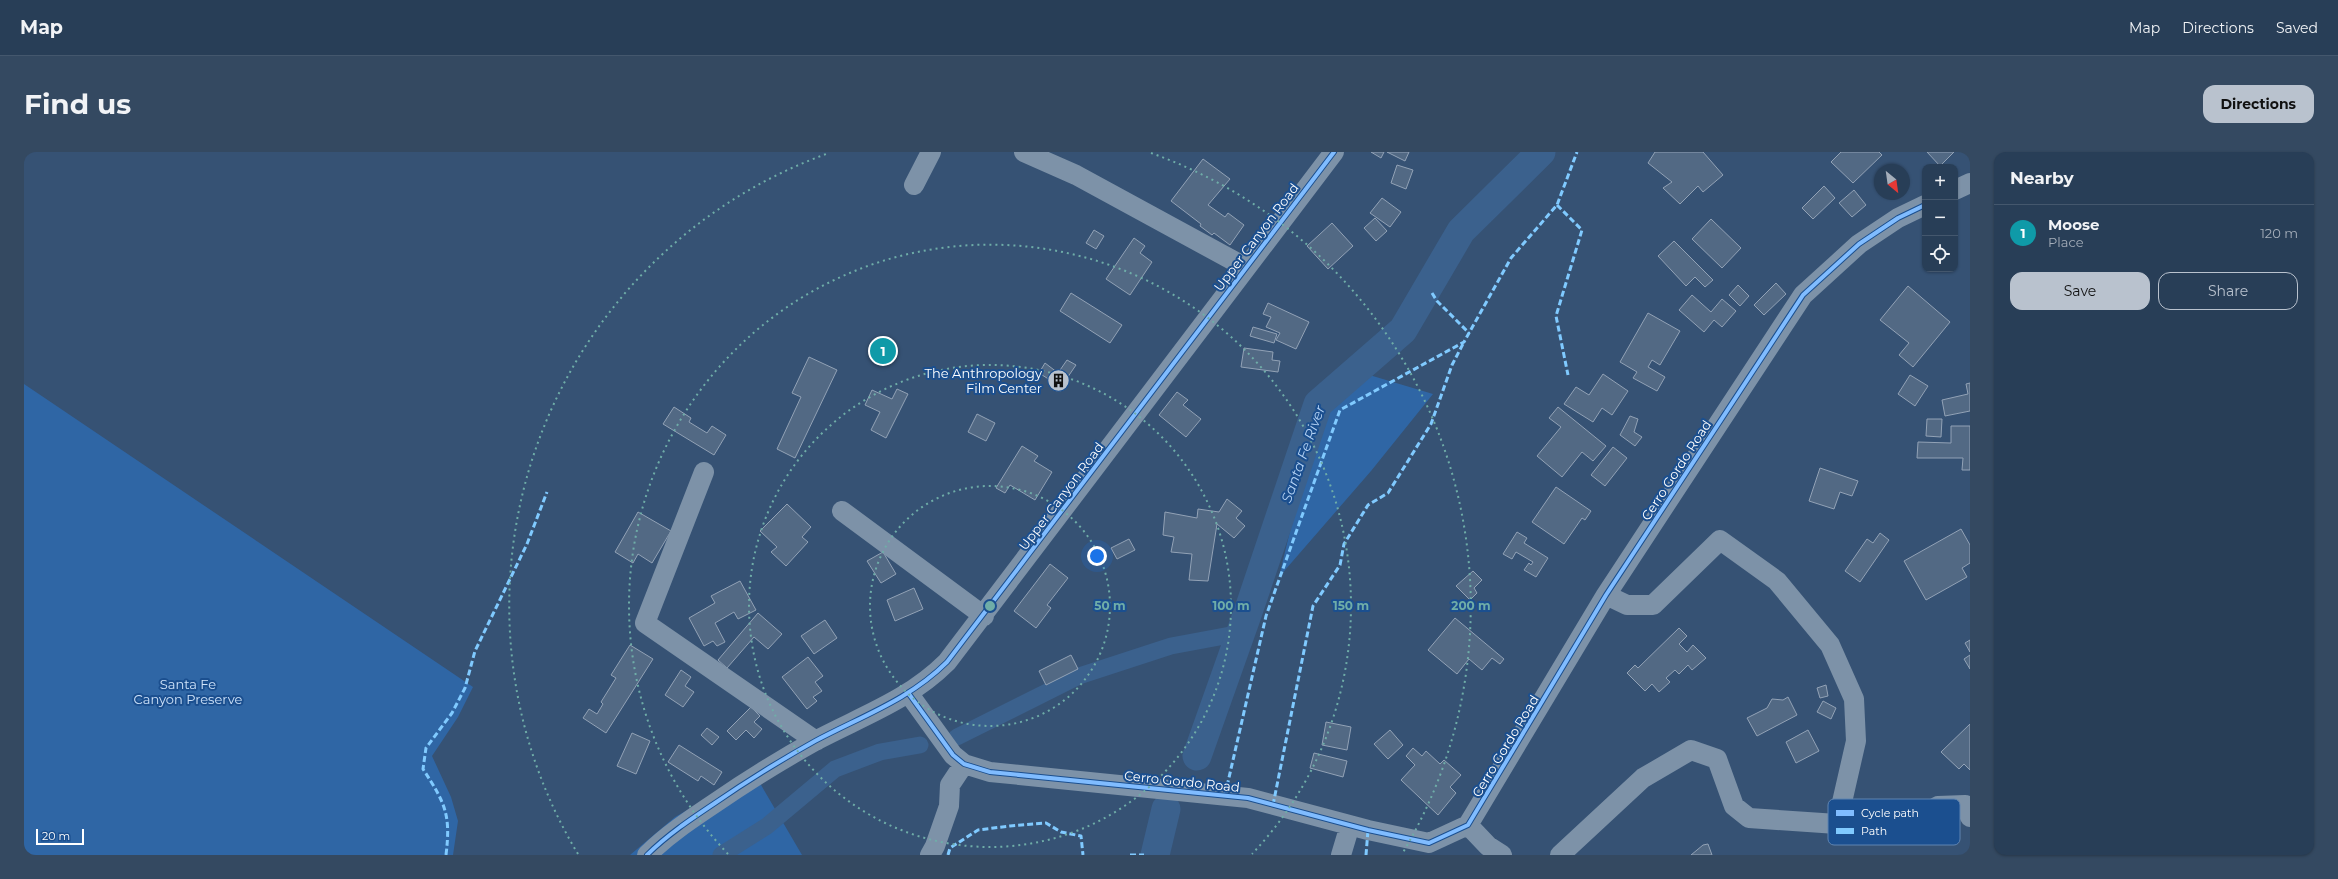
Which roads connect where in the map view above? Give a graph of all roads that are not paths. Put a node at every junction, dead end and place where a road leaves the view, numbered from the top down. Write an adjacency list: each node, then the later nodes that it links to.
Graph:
1 (931, 152): 5 (street)
2 (1024, 152): 8 (street)
3 (1334, 152): 8 (street, Upper Canyon Road)
4 (1970, 183): 6 (street)
5 (914, 185)
6 (1958, 189)
7 (1922, 206): 11 (street, Cerro Gordo Road)
8 (1245, 267): 12 (street, Upper Canyon Road)
9 (704, 472): 14 (street)
10 (842, 511): 12 (street)
11 (1606, 595): 16 (street); 21 (street, Cerro Gordo Road)
12 (984, 616): 13 (street, Upper Canyon Road)
13 (909, 694): 14 (street, Upper Canyon Road); 15 (street)
14 (816, 741): 23 (street, Upper Canyon Road)
15 (959, 759): 20 (street, Cerro Gordo Road); 22 (street)
16 (1843, 799)
17 (1960, 805): 18 (street)
18 (1970, 817)
19 (1828, 823): 26 (street)
20 (1350, 825): 21 (street, Cerro Gordo Road); 24 (street)
21 (1468, 825): 25 (street)
22 (934, 852)
23 (647, 855)
24 (1341, 855)
25 (1502, 855)
26 (1560, 855)

